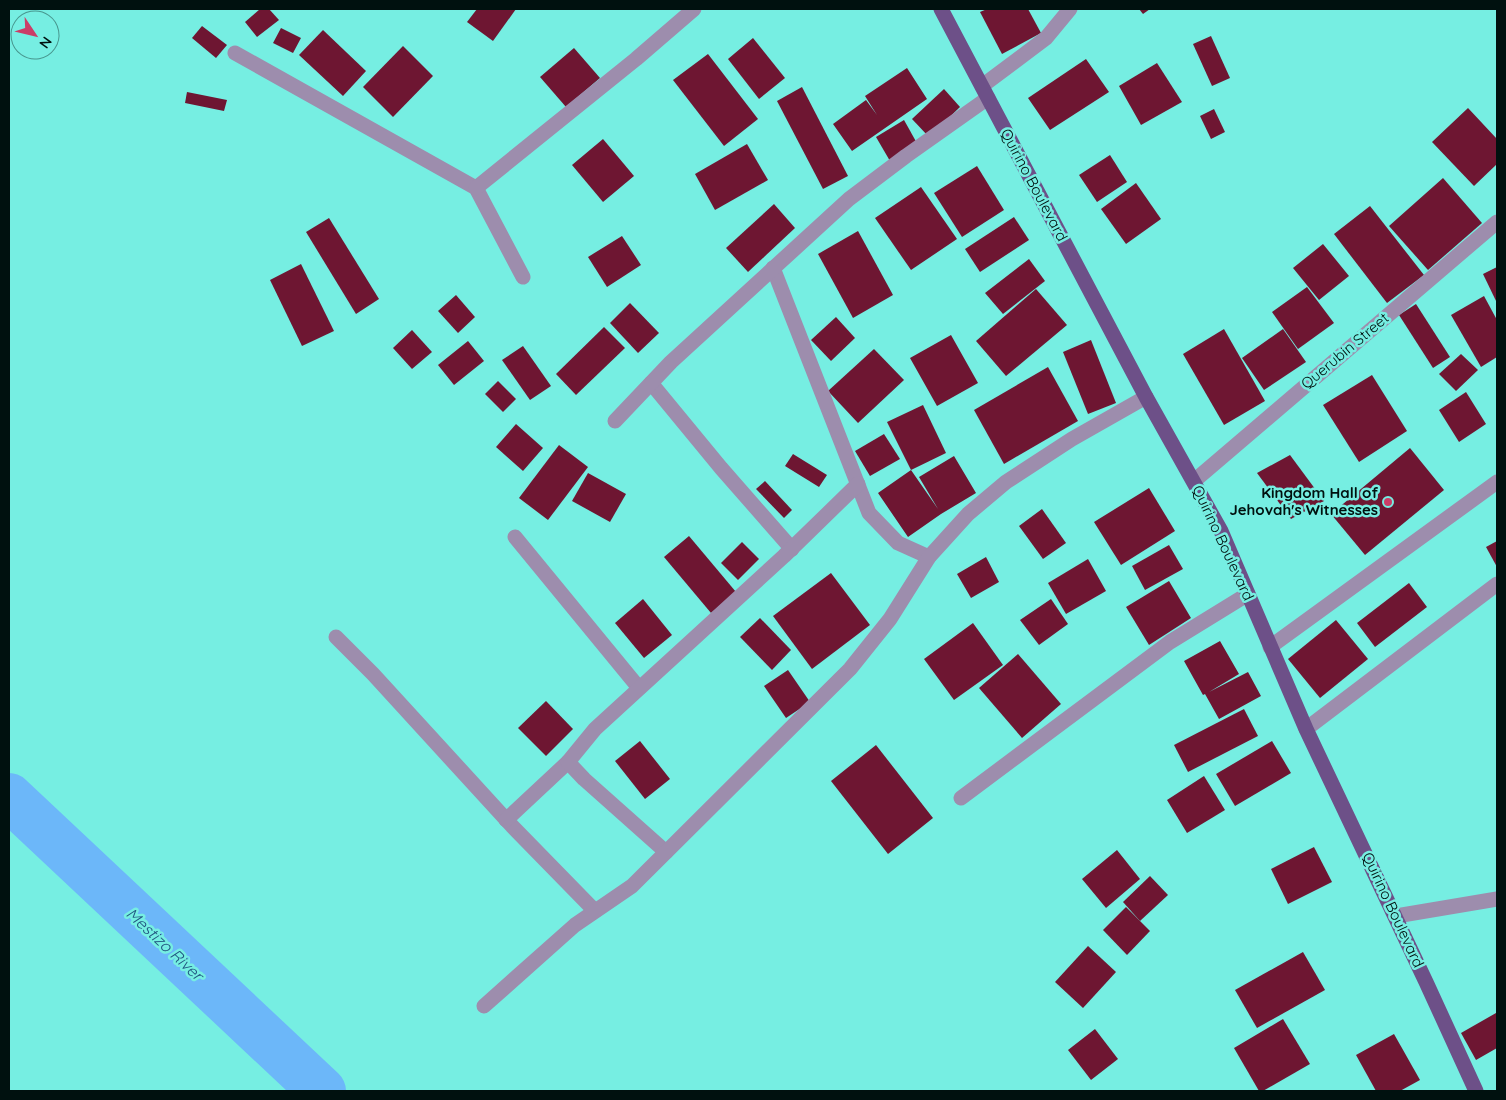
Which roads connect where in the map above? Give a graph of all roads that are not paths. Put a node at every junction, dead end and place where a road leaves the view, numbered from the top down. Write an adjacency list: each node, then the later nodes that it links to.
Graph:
1 (694, 9): 6 (street)
2 (941, 9): 5 (main road, Quirino Boulevard)
3 (1070, 9): 5 (street)
4 (234, 53): 6 (street)
5 (985, 92): 8 (street); 11 (main road, Quirino Boulevard)
6 (476, 188): 9 (street)
7 (1497, 222): 13 (street, Querubin Street)
8 (773, 268): 10 (street); 15 (street)
9 (523, 277)
10 (651, 383): 12 (street); 17 (street)
11 (1146, 397): 13 (main road, Quirino Boulevard); 18 (street)
12 (615, 421)
13 (1194, 481): 20 (main road, Quirino Boulevard)
14 (1497, 482): 22 (street)
15 (858, 484): 17 (street); 18 (street)
16 (515, 537): 23 (street)
17 (792, 548): 23 (street)
18 (929, 558): 28 (street)
19 (1497, 584): 24 (street)
20 (1248, 594): 22 (main road, Quirino Boulevard); 26 (street)
21 (336, 637): 27 (street)
22 (1270, 647): 24 (main road, Quirino Boulevard)
23 (639, 688): 25 (street)
24 (1306, 729): 31 (main road, Quirino Boulevard)
25 (568, 762): 27 (street); 28 (street)
26 (961, 798)
27 (506, 820): 30 (street)
28 (666, 852): 30 (street)
29 (1497, 899): 31 (street)
30 (595, 912): 32 (street)
31 (1396, 916): 33 (main road, Quirino Boulevard)
32 (484, 1006)
33 (1476, 1091)

